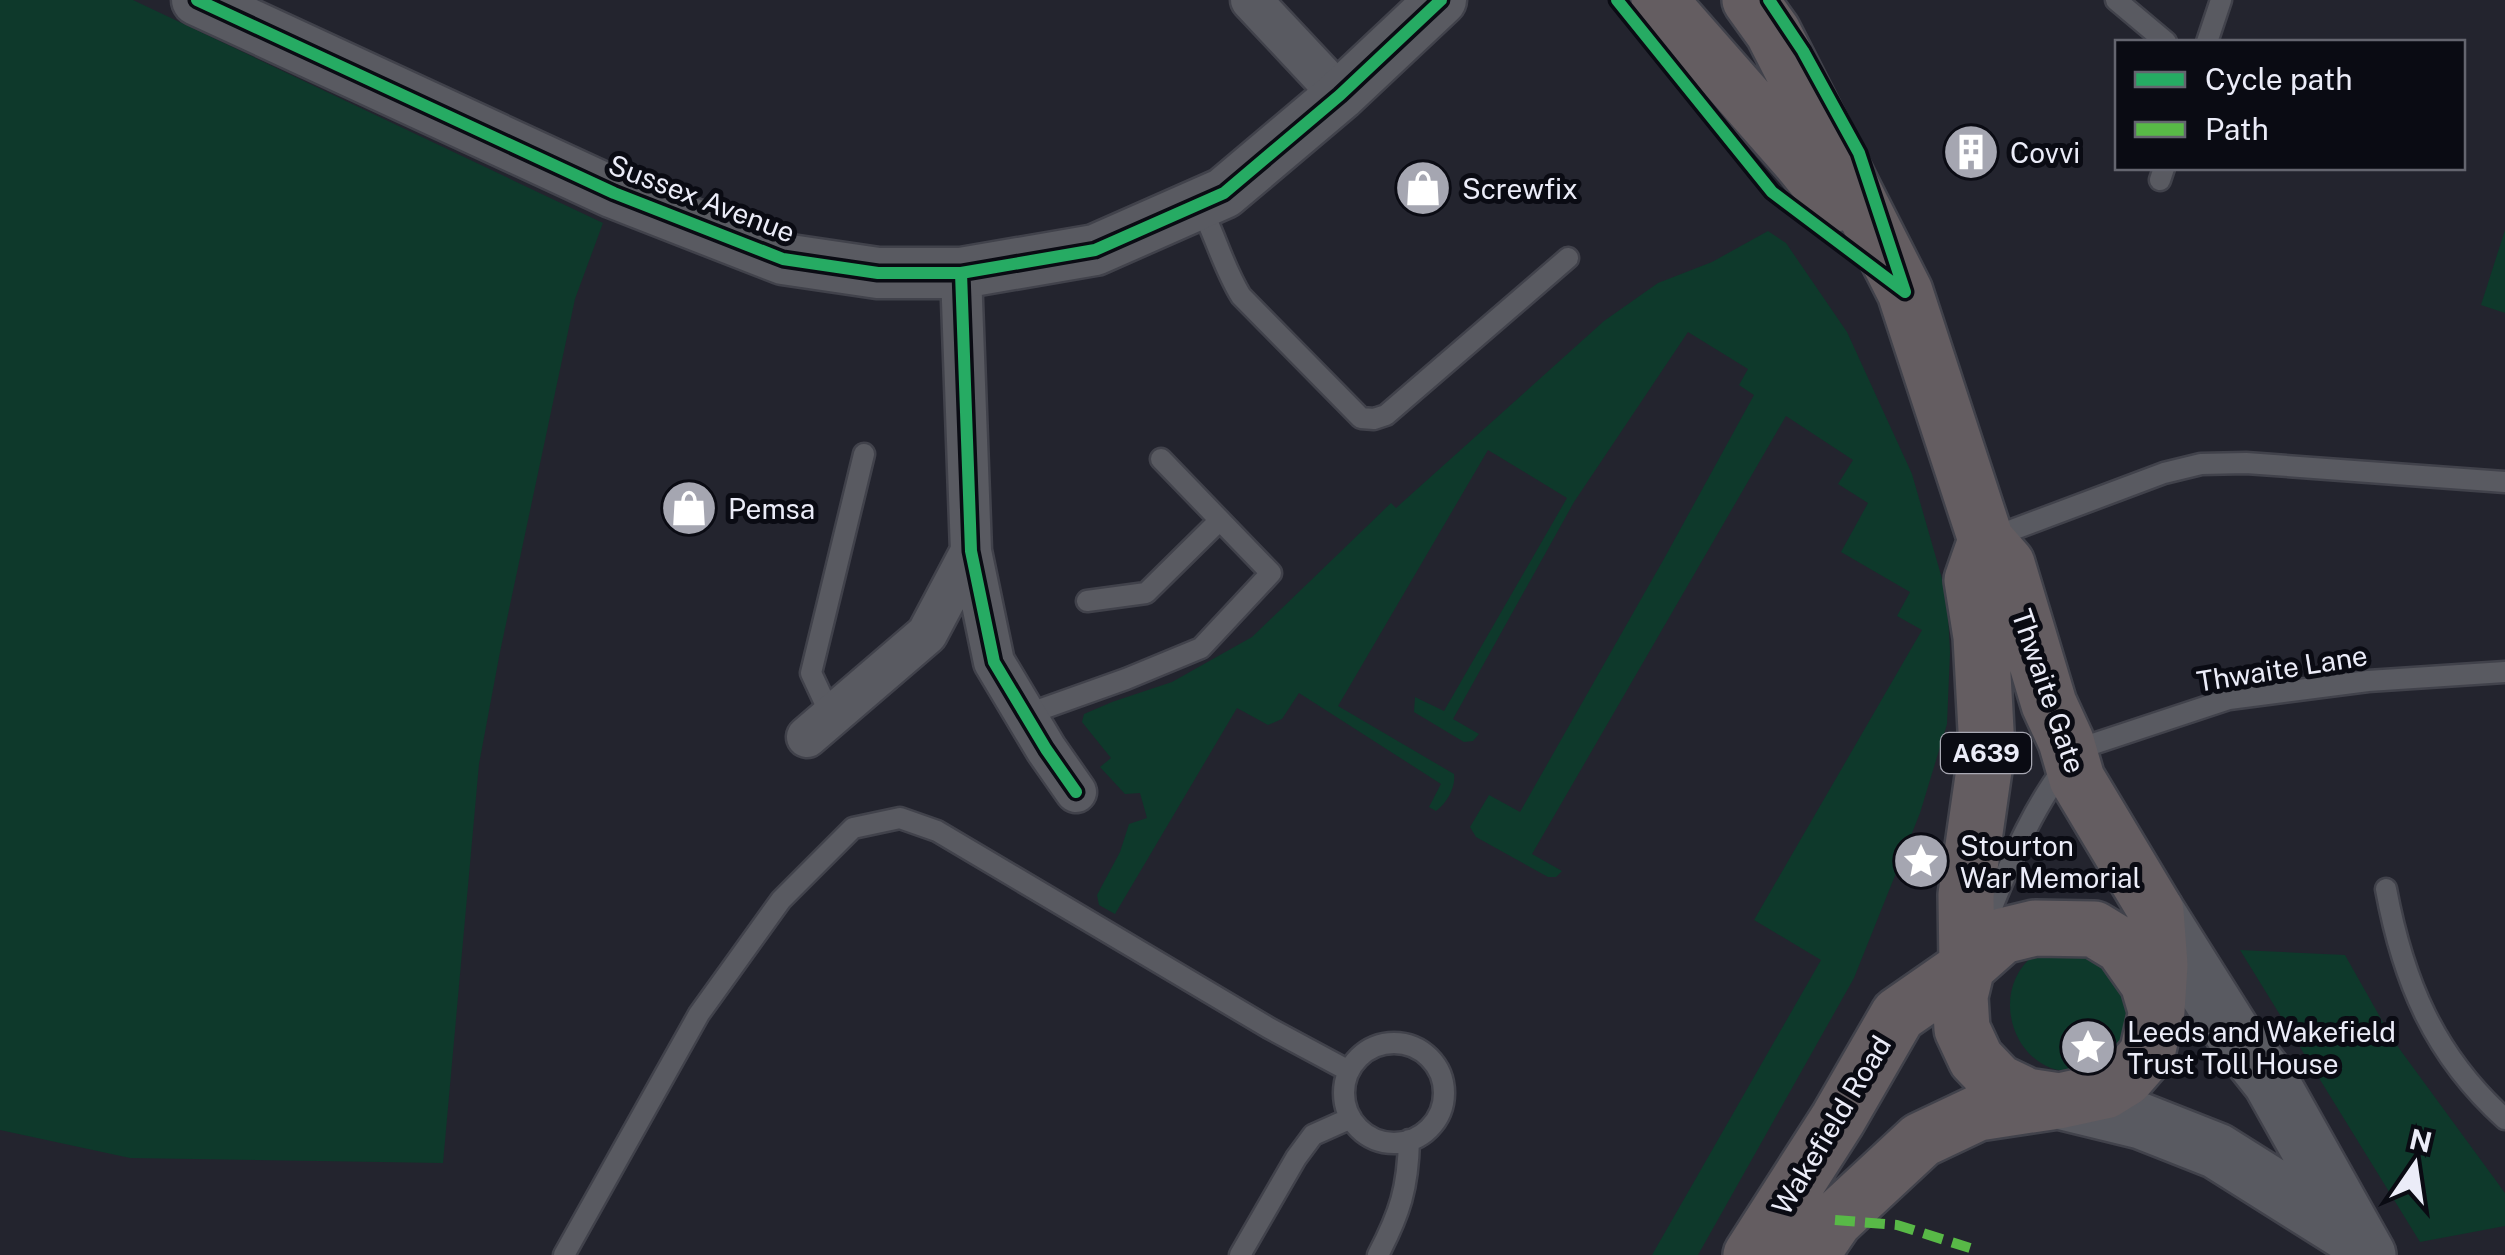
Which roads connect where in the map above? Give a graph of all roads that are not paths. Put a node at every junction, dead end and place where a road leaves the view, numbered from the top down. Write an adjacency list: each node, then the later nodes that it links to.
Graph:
1 (1251, 0): 10 (street)
2 (1442, 0): 10 (street, Sussex Avenue)
3 (1658, 0): 14 (main road, Thwaite Gate / A639)
4 (1750, 0): 14 (main road, Thwaite Gate / A639)
5 (2116, 0): 8 (lane)
6 (2221, 0): 9 (lane)
7 (219, 5): 13 (street, Sussex Avenue)
8 (2164, 40)
9 (2208, 40)
10 (1340, 95): 11 (street, Sussex Avenue)
11 (1200, 204): 12 (lane); 13 (street, Sussex Avenue)
12 (1568, 258)
13 (961, 273): 20 (street)
14 (1906, 292): 19 (main road, Thwaite Gate / A639)
15 (864, 454): 24 (lane)
16 (1161, 459): 18 (lane)
17 (2505, 482): 19 (lane)
18 (1220, 520): 21 (lane); 23 (lane)
19 (1986, 540): 25 (main road, Thwaite Gate / A639); 29 (main road, Thwaite Gate / A639)
20 (971, 552): 23 (street); 24 (street)
21 (1087, 602)
22 (2505, 672): 25 (lane, Thwaite Lane)
23 (1026, 715): 26 (street)
24 (819, 726)
25 (2071, 758): 28 (main road, Thwaite Gate / A639); 29 (lane)
26 (1076, 792)
27 (2386, 889): 33 (lane)
28 (2149, 958): 29 (main road); 31 (main road); 35 (main road)
29 (1968, 967): 31 (main road); 39 (main road, Wakefield Road)
30 (1349, 1070): 32 (lane); 34 (lane); 36 (lane)
31 (2059, 1101): 35 (main road); 40 (main road, Wakefield Road)
32 (1351, 1118): 34 (lane); 37 (lane)
33 (2505, 1119)
34 (1409, 1140): 38 (lane)
35 (2364, 1248)
36 (564, 1255)
37 (1240, 1255)
38 (1378, 1255)
39 (1751, 1255)
40 (1811, 1255)

